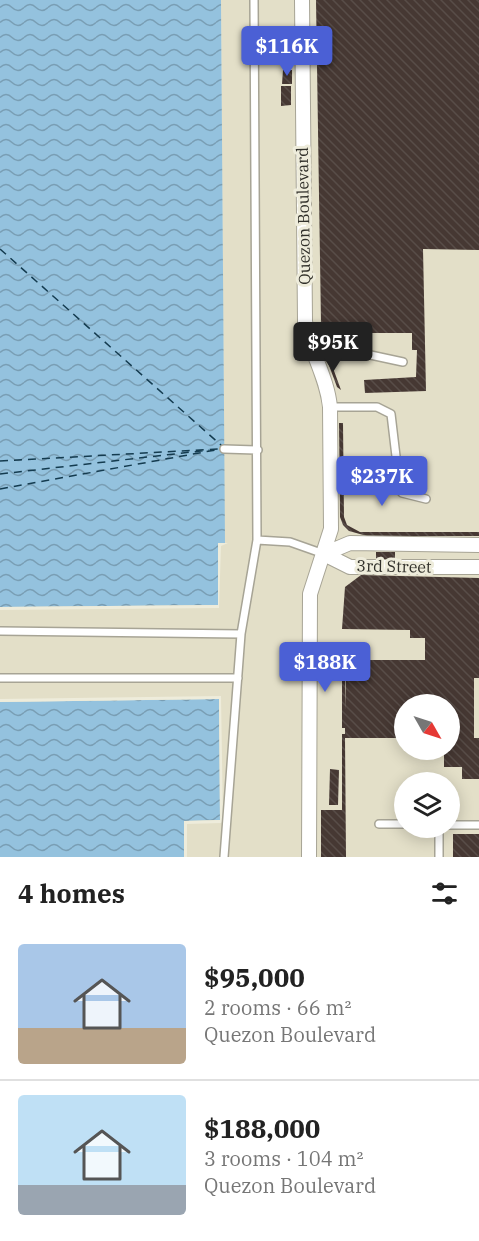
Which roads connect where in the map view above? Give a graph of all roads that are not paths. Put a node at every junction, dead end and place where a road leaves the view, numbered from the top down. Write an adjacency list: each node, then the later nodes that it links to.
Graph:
1 (254, 0): 4 (lane)
2 (302, 0): 3 (street, Quezon Boulevard)
3 (302, 53): 4 (lane); 5 (street, Quezon Boulevard)
4 (254, 55): 9 (lane)
5 (310, 342): 6 (lane); 7 (street, Quezon Boulevard)
6 (403, 362)
7 (330, 407): 10 (lane); 13 (street, Quezon Boulevard)
8 (225, 449): 9 (lane)
9 (258, 450): 11 (lane)
10 (426, 499)
11 (257, 540): 13 (lane); 16 (lane)
12 (479, 545): 13 (street, 3rd Street)
13 (324, 554): 14 (street, 3rd Street); 25 (street, Quezon Boulevard)
14 (479, 567)
15 (0, 632): 16 (lane)
16 (241, 634): 18 (lane)
17 (0, 678): 18 (lane)
18 (238, 678): 24 (lane)
19 (379, 824): 20 (lane)
20 (394, 824)
21 (460, 825): 22 (lane)
22 (479, 825)
23 (439, 838): 26 (lane)
24 (224, 857)
25 (309, 857)
26 (438, 857)

